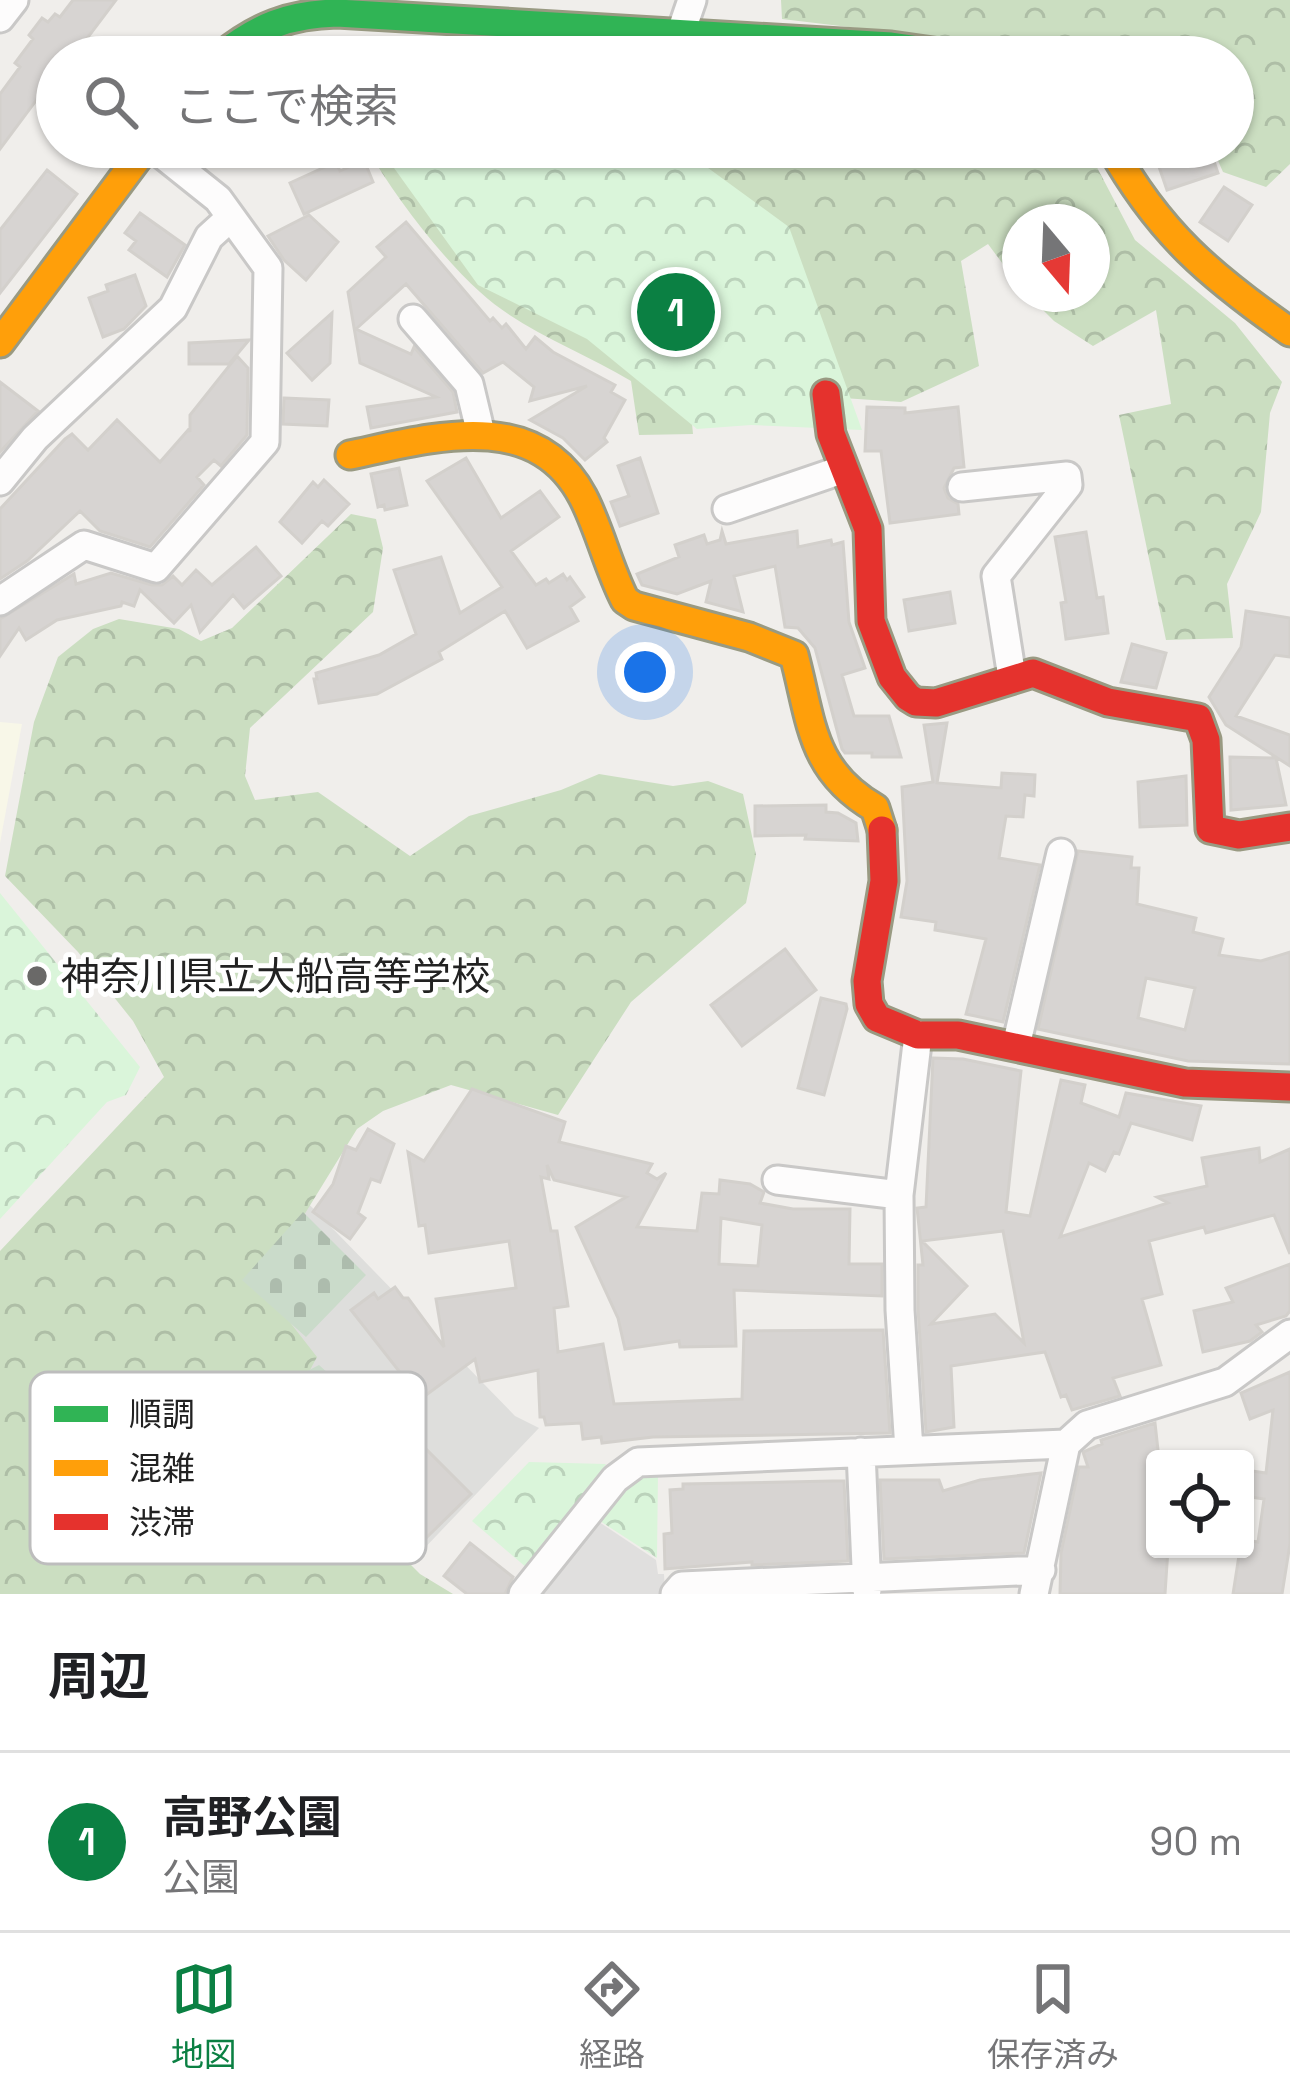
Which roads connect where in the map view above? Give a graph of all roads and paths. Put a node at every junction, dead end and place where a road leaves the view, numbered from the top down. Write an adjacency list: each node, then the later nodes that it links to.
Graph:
1 (692, 0): 4 (street)
2 (256, 12): 3 (street)
3 (590, 36)
4 (682, 36)
5 (133, 168): 11 (street)
6 (177, 168): 8 (street)
7 (1123, 168): 10 (street)
8 (231, 217): 16 (street); 19 (street)
9 (413, 319): 13 (street)
10 (1290, 332)
11 (0, 343)
12 (826, 394): 15 (street)
13 (480, 430): 14 (street); 23 (street)
14 (350, 454)
15 (844, 469): 18 (street); 20 (street)
16 (0, 481)
17 (962, 487): 20 (street)
18 (727, 509)
19 (0, 602)
20 (1012, 677): 21 (street)
21 (1290, 827)
22 (1061, 853): 24 (street)
23 (918, 1035): 24 (street); 27 (street)
24 (1016, 1046): 25 (street)
25 (1290, 1087)
26 (776, 1180): 27 (street)
27 (899, 1195): 30 (street)
28 (1290, 1334): 29 (street)
29 (1066, 1444): 30 (street); 32 (street)
30 (909, 1450): 31 (street)
31 (861, 1452): 33 (street); 34 (street)
32 (1037, 1582): 33 (street)
33 (867, 1585): 35 (street)
34 (523, 1594)
35 (675, 1594)

